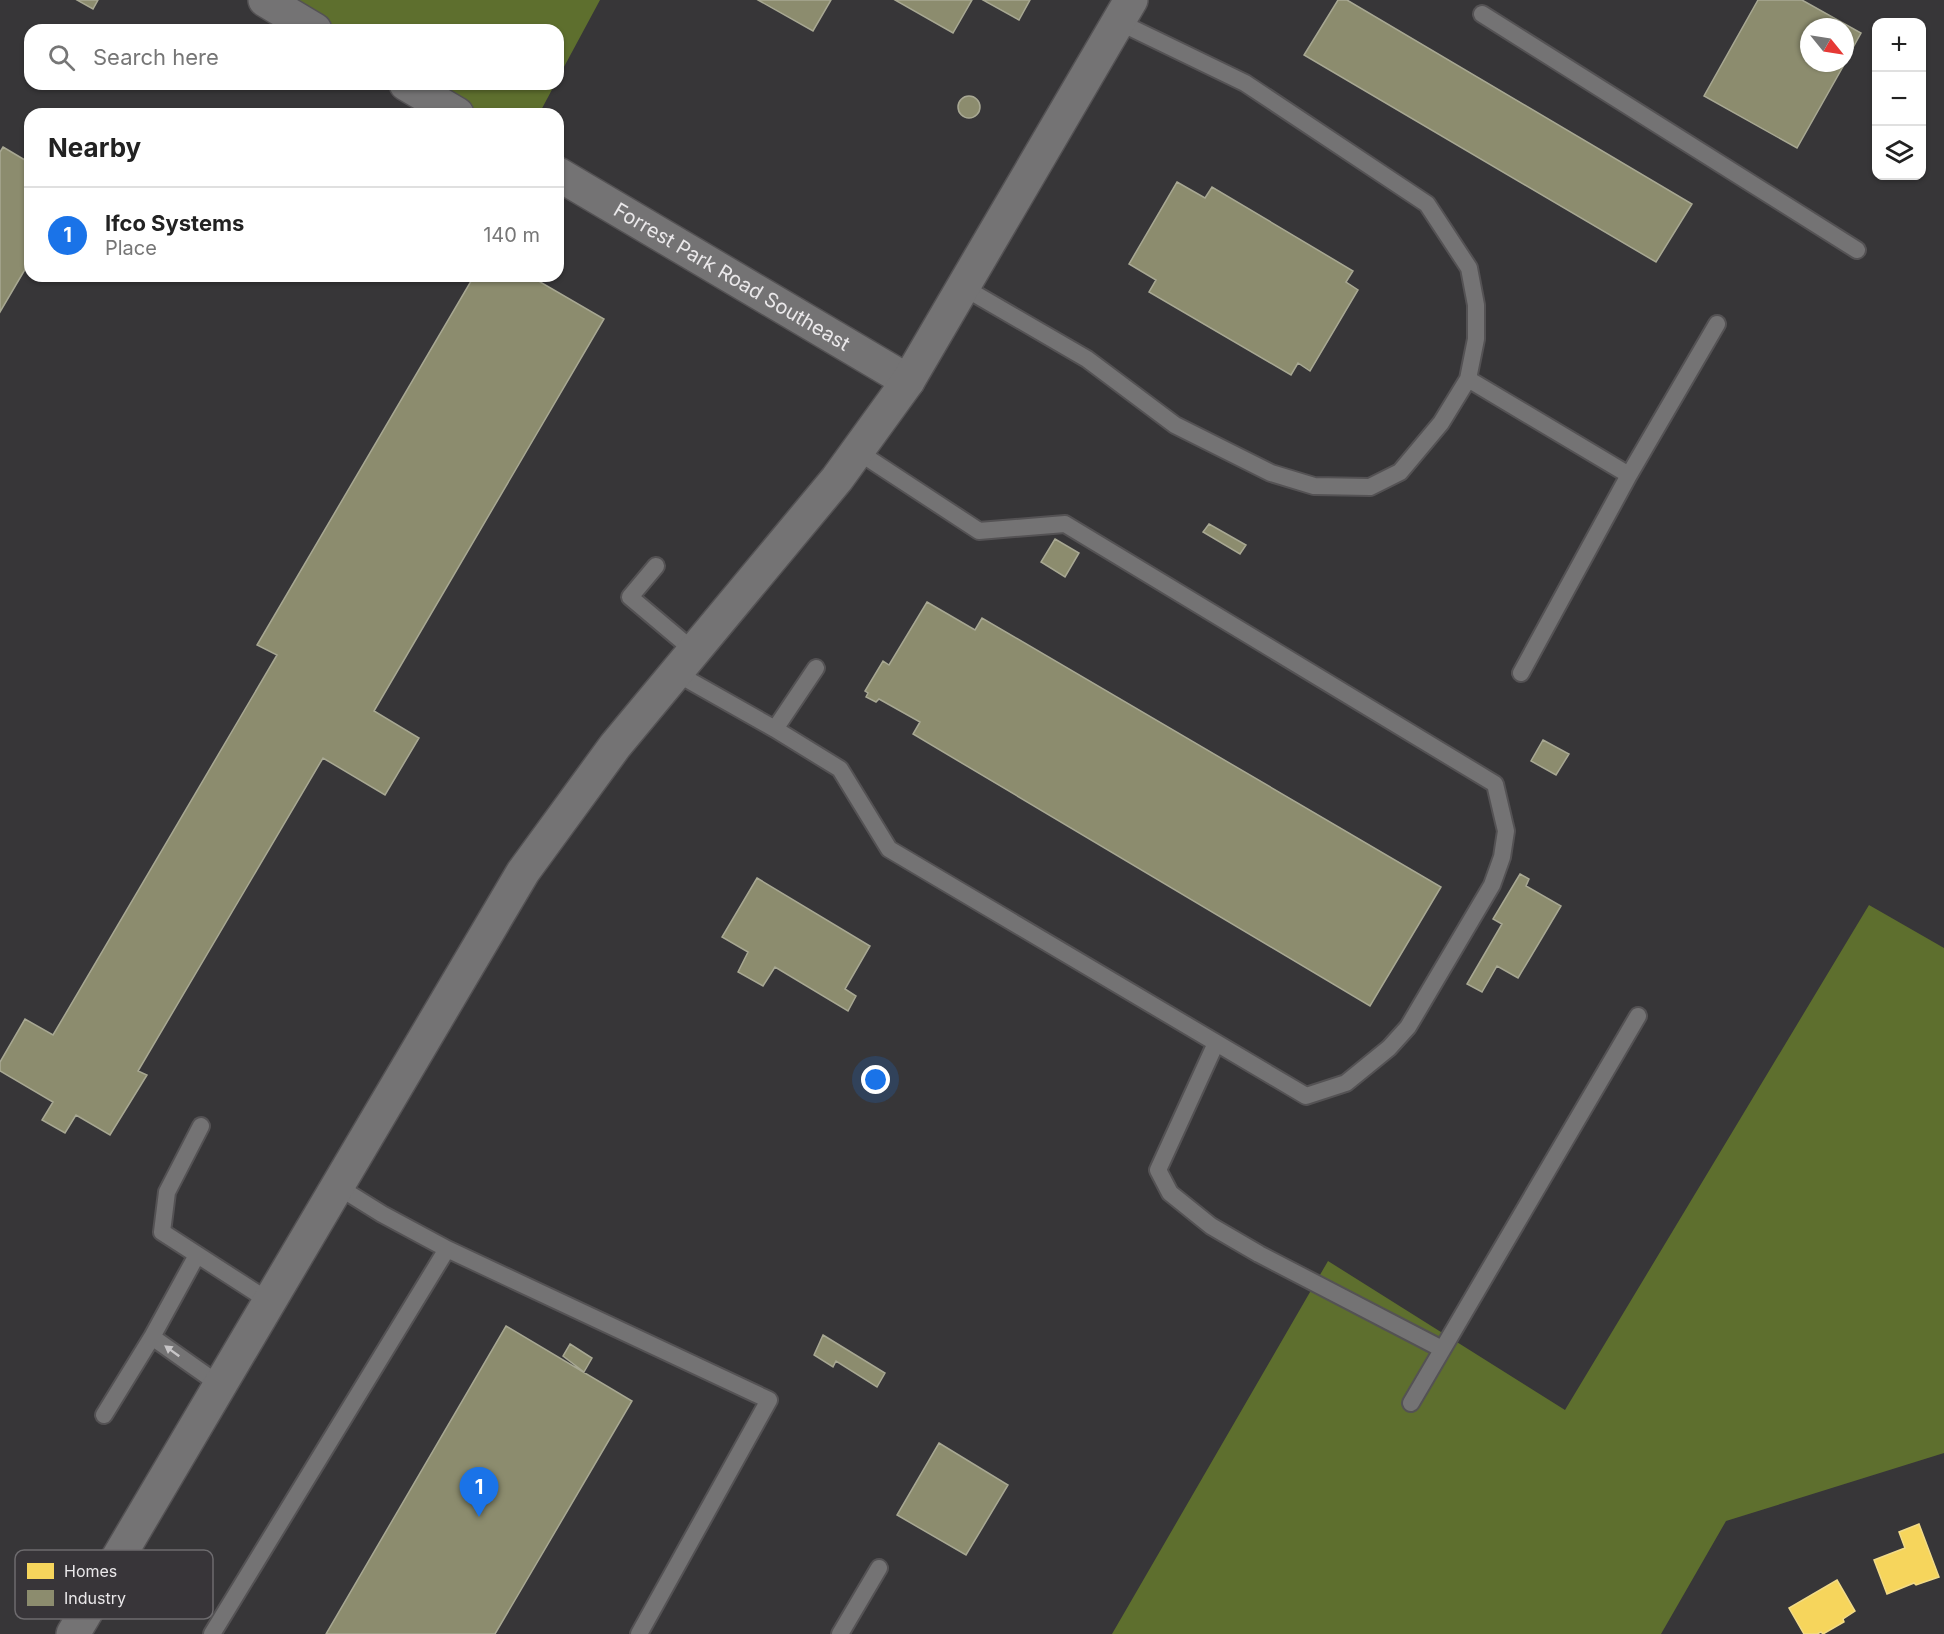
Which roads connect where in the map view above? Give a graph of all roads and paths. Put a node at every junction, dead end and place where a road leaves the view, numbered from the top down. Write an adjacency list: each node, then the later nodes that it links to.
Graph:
1 (265, 0): 4 (street)
2 (1125, 11): 9 (street); 11 (lane)
3 (1482, 14): 8 (lane)
4 (305, 24)
5 (416, 90): 6 (street)
6 (447, 108)
7 (564, 178): 12 (street, Forrest Park Road Southeast)
8 (1857, 250)
9 (963, 287): 11 (lane); 12 (street)
10 (1716, 324): 14 (lane)
11 (1468, 379): 14 (lane)
12 (908, 381): 13 (street)
13 (857, 451): 16 (street); 21 (lane)
14 (1629, 475): 18 (lane)
15 (656, 566): 16 (lane)
16 (685, 662): 19 (lane); 23 (street)
17 (816, 668): 19 (lane)
18 (1521, 673)
19 (775, 729): 21 (lane)
20 (1638, 1016): 28 (lane)
21 (1216, 1043): 28 (lane)
22 (201, 1126): 25 (lane)
23 (337, 1186): 24 (lane); 26 (street)
24 (447, 1249): 36 (lane); 37 (lane)
25 (197, 1255): 26 (lane); 27 (lane)
26 (269, 1301): 29 (street)
27 (152, 1336): 29 (lane, one-way to 27); 31 (lane)
28 (1442, 1349): 30 (lane)
29 (220, 1385): 32 (street)
30 (1411, 1403)
31 (104, 1415)
32 (123, 1550)
33 (879, 1568): 38 (lane)
34 (82, 1619): 35 (street)
35 (73, 1634)
36 (212, 1634)
37 (639, 1634)
38 (840, 1634)

